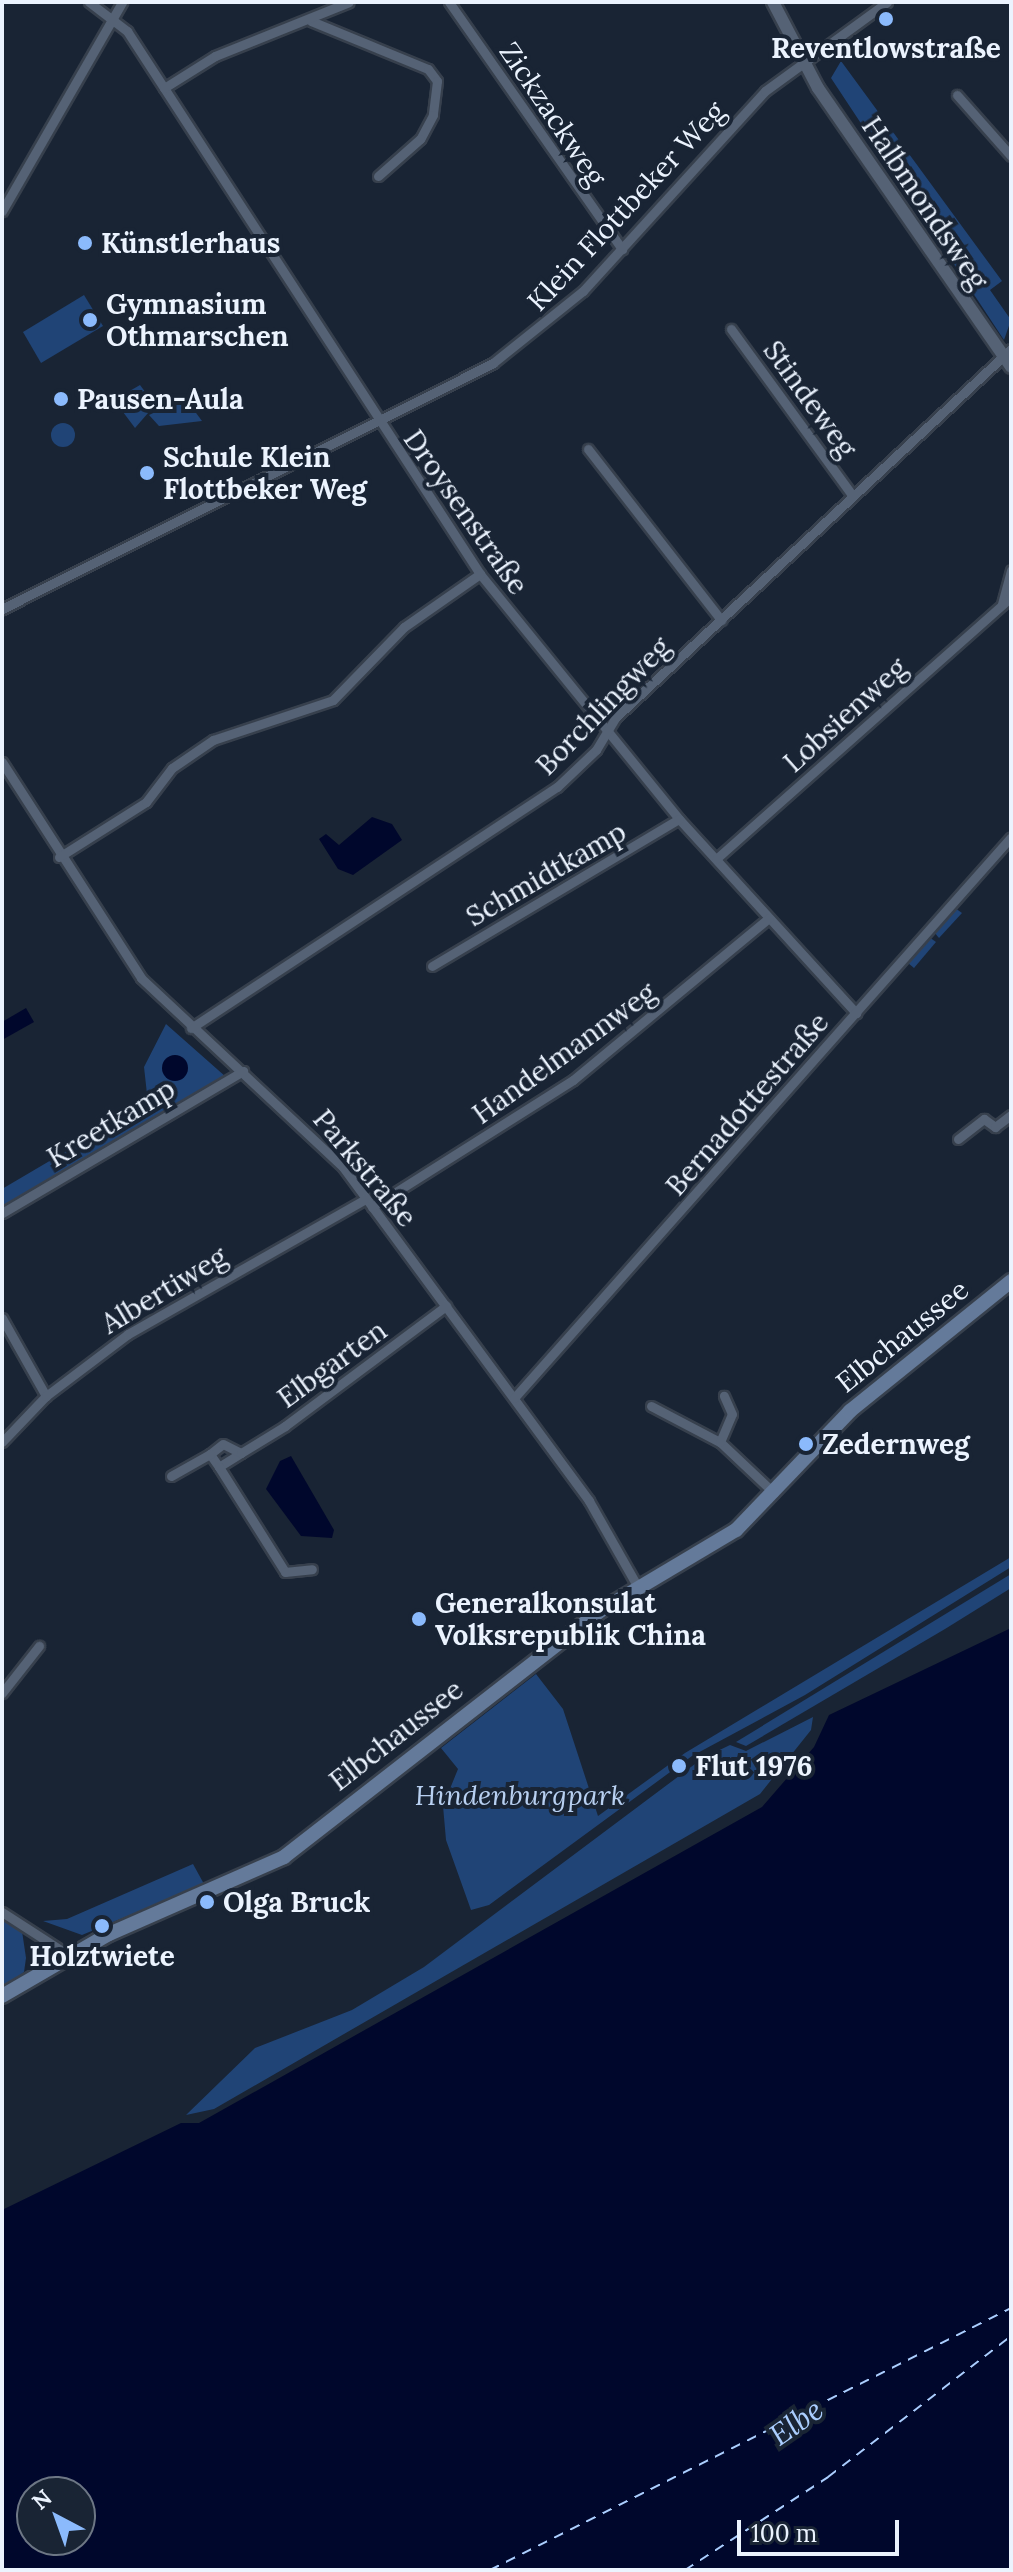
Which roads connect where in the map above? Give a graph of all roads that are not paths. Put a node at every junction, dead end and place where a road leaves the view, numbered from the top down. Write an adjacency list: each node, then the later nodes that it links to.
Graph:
1 (89, 2): 7 (street, Droysenstraße)
2 (122, 2): 7 (street)
3 (349, 2): 8 (street)
4 (449, 2): 15 (street, Zickzackweg)
5 (773, 2): 9 (street)
6 (887, 2): 9 (street, Klein Flottbeker Weg)
7 (113, 19): 10 (street, Droysenstraße); 14 (street)
8 (311, 21): 10 (street); 13 (street)
9 (804, 63): 15 (street, Klein Flottbeker Weg); 17 (street, Halbmondsweg)
10 (164, 88): 19 (street, Droysenstraße)
11 (957, 95): 12 (street)
12 (1011, 156)
13 (378, 176)
14 (2, 211)
15 (622, 249): 19 (street, Klein Flottbeker Weg)
16 (731, 329): 21 (street, Stindeweg)
17 (1006, 352): 18 (street, Halbmondsweg); 21 (street, Borchlingweg)
18 (1011, 367)
19 (378, 425): 23 (street, Droysenstraße); 26 (street, Klein Flottbeker Weg)
20 (588, 449): 27 (street)
21 (852, 495): 27 (street, Borchlingweg)
22 (1011, 570): 25 (street)
23 (480, 574): 28 (street, Droysenstraße); 32 (street)
24 (1011, 597): 25 (street, Lobsienweg)
25 (1002, 604): 33 (street, Lobsienweg)
26 (2, 609)
27 (721, 620): 28 (street, Borchlingweg)
28 (606, 733): 30 (street, Droysenstraße); 37 (street, Borchlingweg)
29 (2, 762): 32 (street, Parkstraße)
30 (679, 819): 33 (street, Droysenstraße); 35 (street, Schmidtkamp)
31 (1011, 837): 36 (street, Bernadottestraße)
32 (59, 857): 37 (street, Parkstraße)
33 (716, 859): 34 (street, Droysenstraße)
34 (769, 918): 36 (street, Droysenstraße); 41 (street, Handelmannweg)
35 (432, 966)
36 (856, 1013): 48 (street, Bernadottestraße)
37 (191, 1028): 38 (street, Parkstraße)
38 (243, 1071): 41 (street, Parkstraße); 42 (street, Kreetkamp)
39 (1011, 1115): 40 (street)
40 (958, 1139)
41 (369, 1203): 44 (street, Parkstraße); 46 (street, Albertiweg)
42 (2, 1213)
43 (1011, 1281): 56 (main road, Elbchaussee)
44 (446, 1306): 48 (street, Parkstraße); 52 (street, Elbgarten)
45 (2, 1318): 46 (street)
46 (46, 1396): 50 (street, Albertiweg)
47 (724, 1396): 51 (street)
48 (514, 1398): 58 (street, Parkstraße)
49 (651, 1406): 51 (street)
50 (2, 1442)
51 (720, 1442): 56 (street)
52 (241, 1453): 53 (street); 54 (street, Elbgarten)
53 (210, 1454): 54 (street); 55 (street)
54 (219, 1467): 57 (street)
55 (171, 1476)
56 (774, 1493): 58 (main road, Elbchaussee)
57 (312, 1569)
58 (639, 1589): 62 (main road, Elbchaussee)
59 (39, 1646): 60 (street)
60 (2, 1693)
61 (2, 1912): 62 (street)
62 (70, 1956): 63 (main road, Elbchaussee)
63 (2, 1996)

